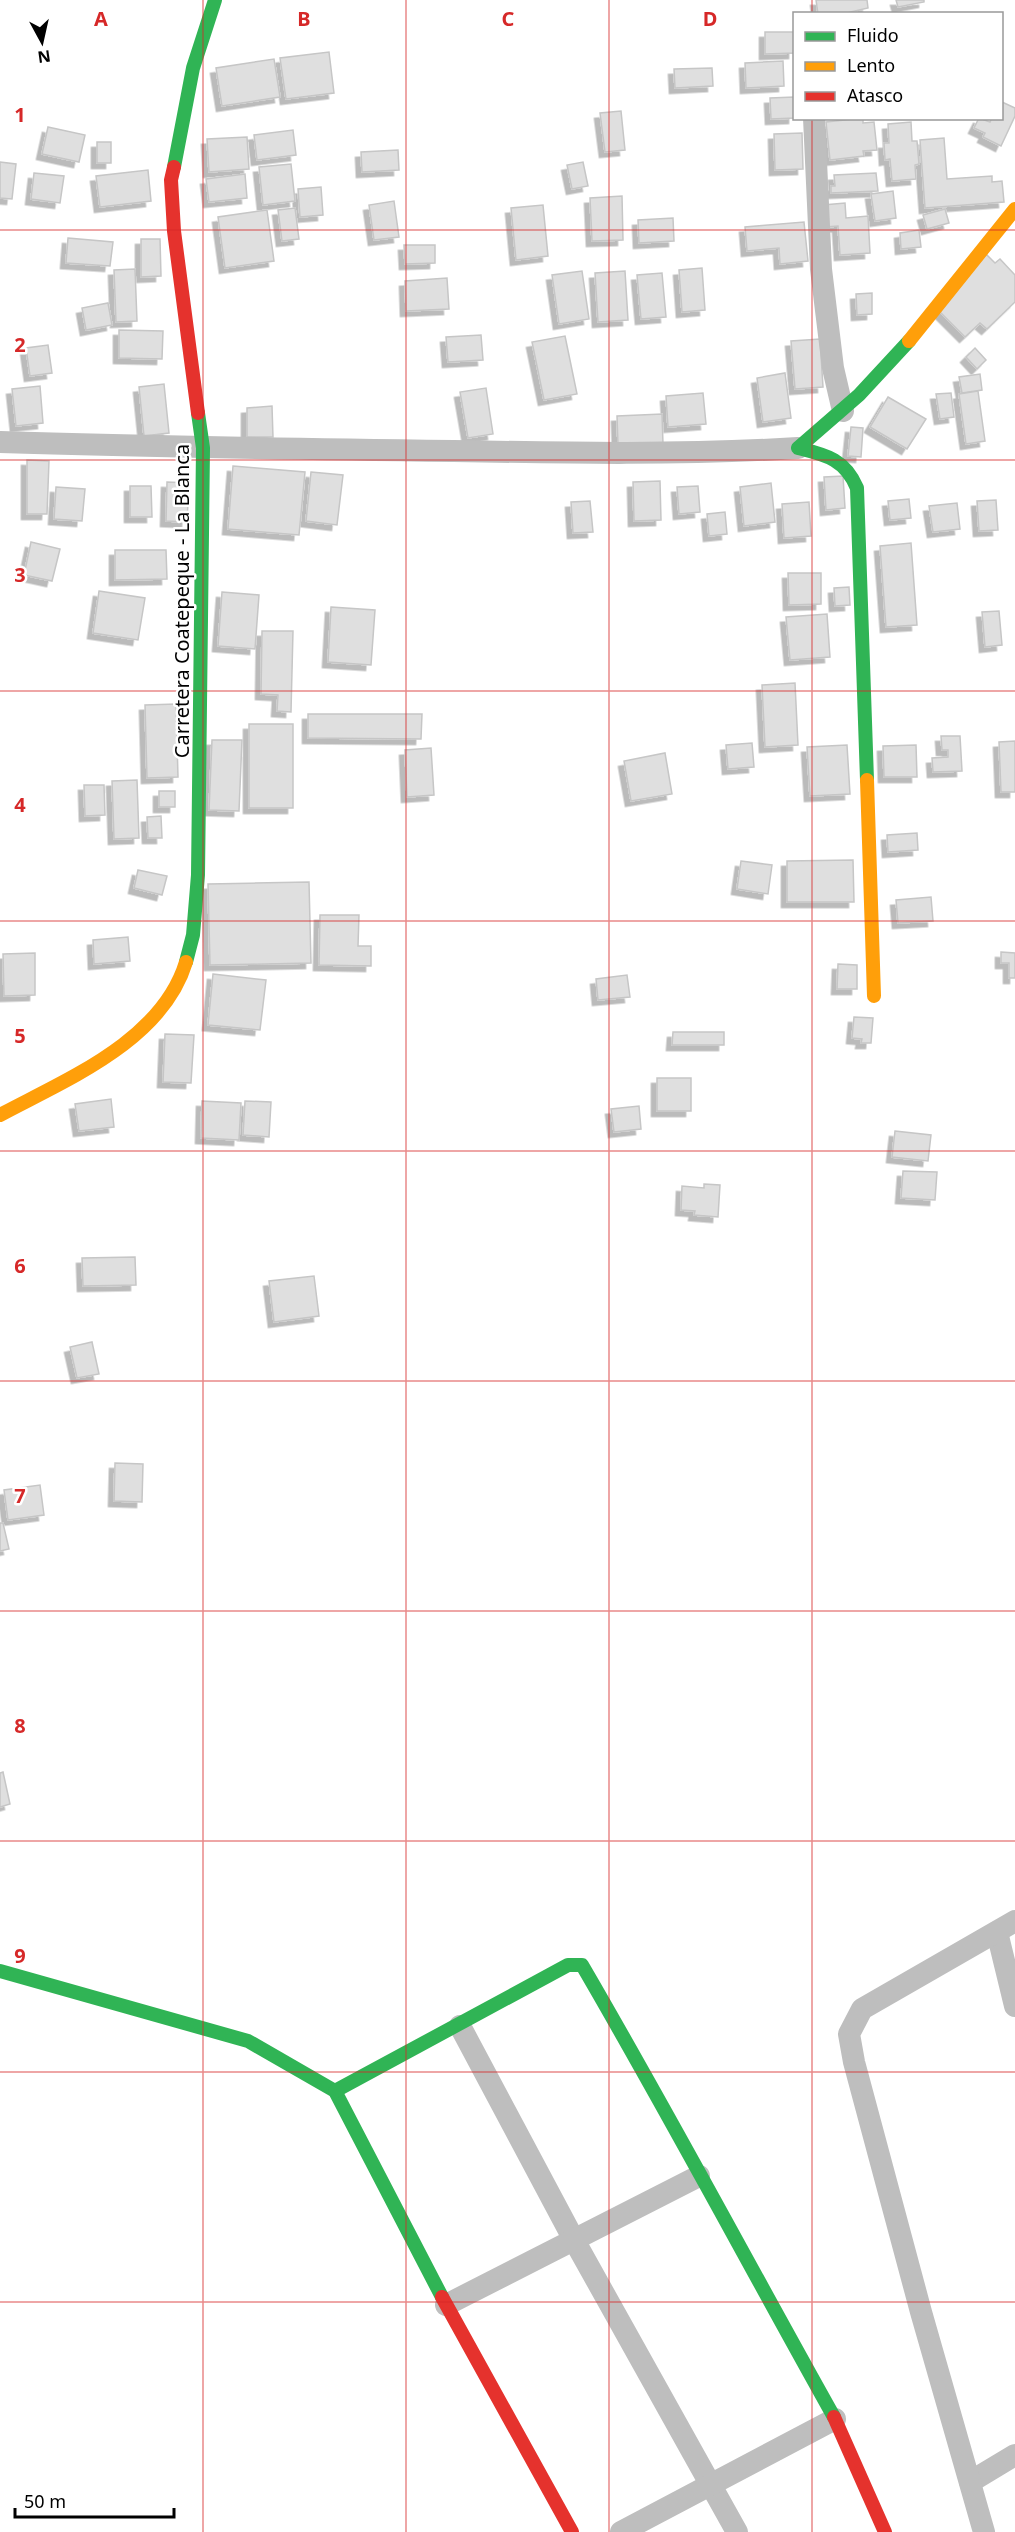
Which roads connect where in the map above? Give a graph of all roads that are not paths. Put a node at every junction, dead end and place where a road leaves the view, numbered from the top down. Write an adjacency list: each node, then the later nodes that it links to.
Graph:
1 (215, 0): 6 (street, Carretera Coatepeque - La Blanca)
2 (813, 120): 4 (street)
3 (1015, 208): 4 (street)
4 (843, 411): 7 (street)
5 (0, 442): 6 (street)
6 (203, 448): 7 (street); 9 (street, Carretera Coatepeque - La Blanca)
7 (798, 448): 8 (street)
8 (874, 996)
9 (0, 1115)
10 (1006, 1927): 12 (street); 20 (street)
11 (0, 1971): 14 (street)
12 (1015, 2006)
13 (460, 2026): 14 (street); 15 (street); 16 (street)
14 (335, 2091): 17 (street)
15 (699, 2176): 16 (street); 18 (street)
16 (574, 2240): 17 (street); 21 (street)
17 (446, 2305): 22 (street)
18 (835, 2420): 21 (street); 25 (street)
19 (1015, 2455): 20 (street)
20 (970, 2482): 26 (street)
21 (712, 2485): 23 (street); 24 (street)
22 (572, 2532)
23 (621, 2532)
24 (736, 2532)
25 (885, 2532)
26 (984, 2532)

